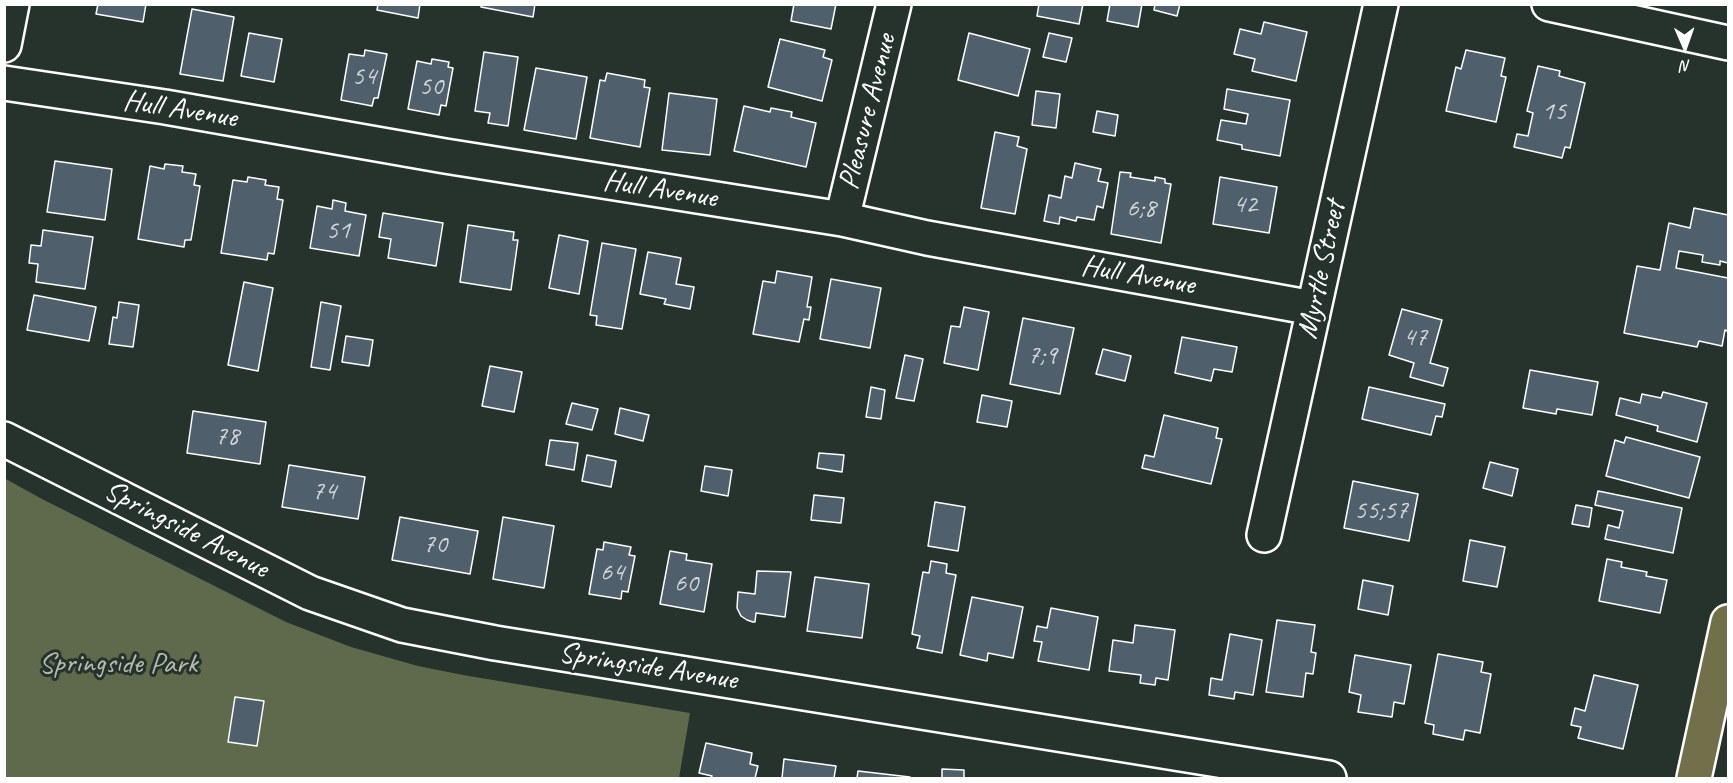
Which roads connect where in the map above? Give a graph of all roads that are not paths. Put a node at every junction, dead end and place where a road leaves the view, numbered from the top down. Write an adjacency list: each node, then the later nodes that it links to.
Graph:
1 (12, 4): 6 (street)
2 (894, 4): 8 (street, Pleasure Avenue)
3 (1381, 4): 9 (street, Myrtle Street)
4 (1549, 4): 5 (street)
5 (1728, 43)
6 (4, 45)
7 (4, 83): 8 (street, Hull Avenue)
8 (842, 219): 9 (street, Hull Avenue)
9 (1313, 308): 11 (street, Myrtle Street)
10 (4, 439): 13 (street, Springside Avenue)
11 (1264, 535)
12 (1728, 630): 14 (main road)
13 (1329, 778)
14 (1694, 778)

